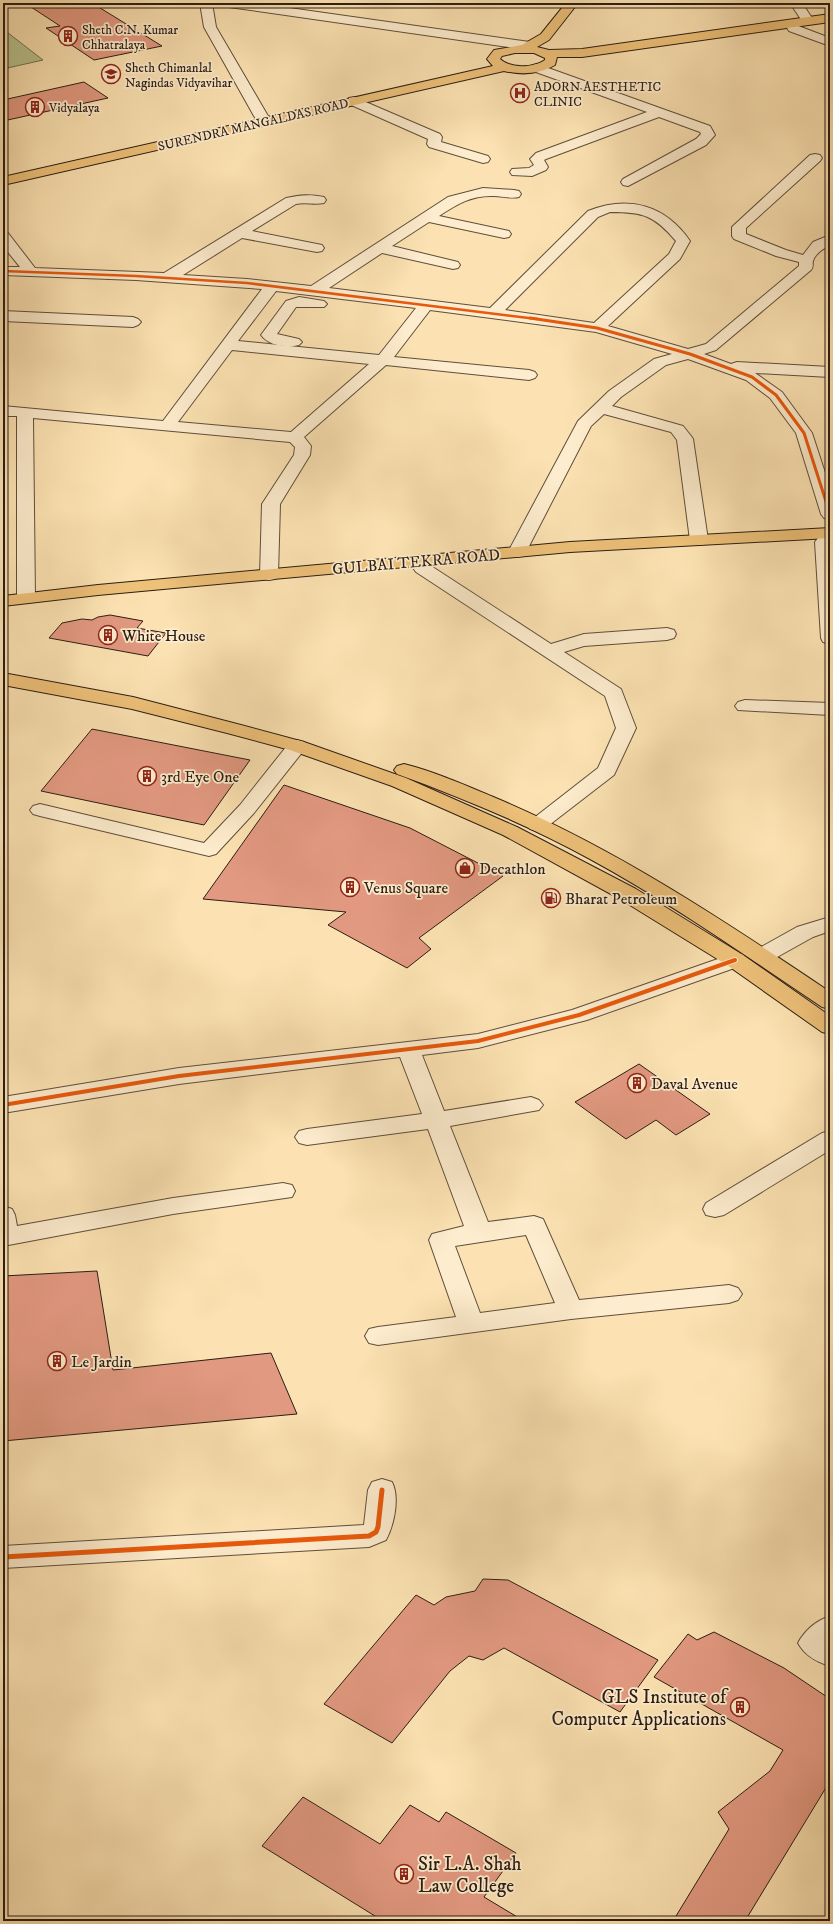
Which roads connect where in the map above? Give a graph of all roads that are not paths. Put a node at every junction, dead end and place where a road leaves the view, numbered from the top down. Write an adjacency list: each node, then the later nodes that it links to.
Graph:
1 (206, 3): 16 (street)
2 (229, 3): 11 (street)
3 (572, 3): 11 (main road)
4 (584, 3): 11 (main road)
5 (796, 3): 7 (street)
6 (830, 18): 7 (main road)
7 (808, 21): 11 (main road)
8 (830, 23): 9 (main road)
9 (793, 28): 10 (street); 11 (main road)
10 (830, 42)
11 (539, 52): 12 (main road); 13 (main road)
12 (499, 65): 13 (main road); 14 (main road, SURENDRA MANGALDAS ROAD); 16 (main road, SURENDRA MANGALDAS ROAD)
13 (537, 68): 15 (street)
14 (354, 101): 18 (street); 21 (main road, SURENDRA MANGALDAS ROAD)
15 (658, 113): 19 (street); 22 (street)
16 (261, 116): 20 (main road, SURENDRA MANGALDAS ROAD)
17 (815, 158): 32 (street)
18 (483, 159)
19 (517, 172)
20 (3, 175)
21 (3, 181)
22 (628, 182)
23 (514, 194): 25 (street)
24 (319, 200): 26 (street)
25 (426, 217): 27 (street); 31 (street)
26 (239, 233): 30 (street); 36 (street)
27 (504, 234)
28 (3, 236): 35 (street)
29 (830, 239): 32 (street)
30 (317, 248)
31 (380, 248): 33 (street); 38 (street)
32 (806, 260): 45 (street)
33 (453, 264)
34 (3, 271): 35 (street)
35 (31, 272): 36 (street)
36 (167, 278): 37 (street)
37 (272, 286): 38 (street); 44 (street)
38 (313, 292): 39 (street)
39 (421, 311): 40 (street); 46 (street); 46 (street)
40 (494, 313): 43 (street); 43 (street)
41 (3, 316): 42 (street)
42 (133, 322)
43 (597, 328): 45 (street)
44 (228, 345): 46 (street); 53 (street)
45 (690, 354): 47 (street); 50 (street)
46 (386, 356): 49 (street); 54 (street)
47 (724, 366): 48 (street); 55 (street)
48 (830, 372)
49 (529, 375)
50 (602, 408): 57 (street); 58 (street)
51 (3, 411): 52 (street)
52 (25, 412): 53 (street); 61 (street)
53 (167, 426): 54 (street)
54 (295, 437): 60 (street)
55 (830, 514)
56 (828, 539): 57 (main road, GULBAI TEKRA ROAD); 59 (main road, GULBAI TEKRA ROAD); 65 (street)
57 (699, 540): 58 (main road, GULBAI TEKRA ROAD)
58 (517, 552): 60 (main road, GULBAI TEKRA ROAD)
59 (422, 568): 63 (main road, GULBAI TEKRA ROAD); 66 (street)
60 (269, 574): 61 (main road, GULBAI TEKRA ROAD)
61 (26, 598): 62 (main road, GULBAI TEKRA ROAD)
62 (3, 601)
63 (3, 608)
64 (667, 634): 66 (street)
65 (830, 638)
66 (549, 651): 73 (street)
67 (3, 667): 73 (main road)
68 (3, 679): 71 (main road)
69 (745, 706): 70 (street)
70 (830, 709)
71 (297, 746): 72 (street); 76 (main road)
72 (40, 810)
73 (537, 825): 75 (main road)
74 (830, 924): 75 (street)
75 (762, 956): 77 (main road)
76 (734, 960): 78 (main road); 79 (street)
77 (830, 1002)
78 (830, 1026)
79 (408, 1048): 80 (street); 82 (street)
80 (3, 1105)
81 (531, 1105): 82 (street)
82 (436, 1120): 83 (street); 88 (street)
83 (307, 1137)
84 (830, 1139): 86 (street)
85 (283, 1191): 87 (street)
86 (715, 1209)
87 (4, 1229)
88 (480, 1232): 90 (street); 91 (street)
89 (728, 1294): 90 (street)
90 (571, 1310): 91 (street)
91 (471, 1324): 92 (street)
92 (378, 1336)
93 (382, 1490): 94 (street)
94 (3, 1557)
95 (830, 1628): 96 (street)
96 (830, 1654)

